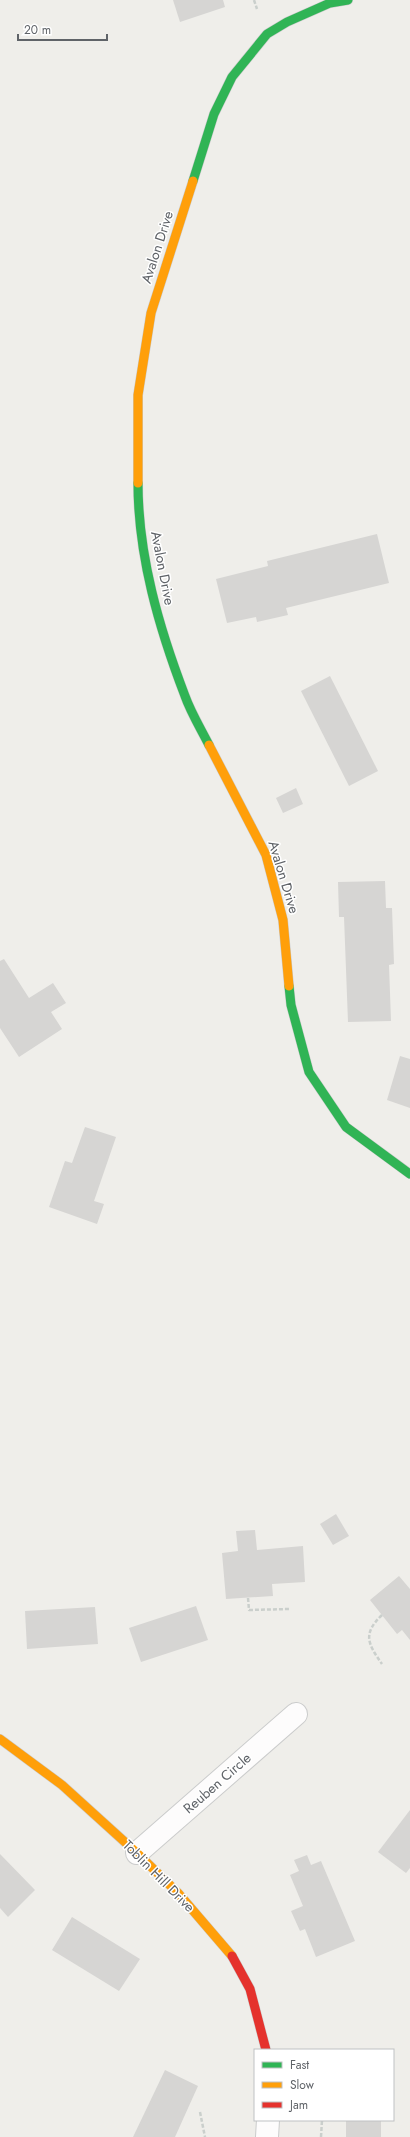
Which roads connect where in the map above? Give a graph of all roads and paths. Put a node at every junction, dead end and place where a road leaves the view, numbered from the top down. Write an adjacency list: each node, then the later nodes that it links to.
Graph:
1 (348, 0): 2 (street, Avalon Drive)
2 (410, 1174)
3 (248, 1598): 4 (path)
4 (289, 1608)
5 (382, 1615): 6 (path)
6 (382, 1664)
7 (296, 1714): 9 (street, Reuben Circle)
8 (0, 1739): 9 (street, Toblin Hill Drive)
9 (137, 1853): 10 (street, Toblin Hill Drive)
10 (266, 2049)
11 (200, 2112): 14 (path)
12 (268, 2121): 15 (street)
13 (322, 2121): 16 (path)
14 (205, 2137)
15 (267, 2137)
16 (321, 2137)

